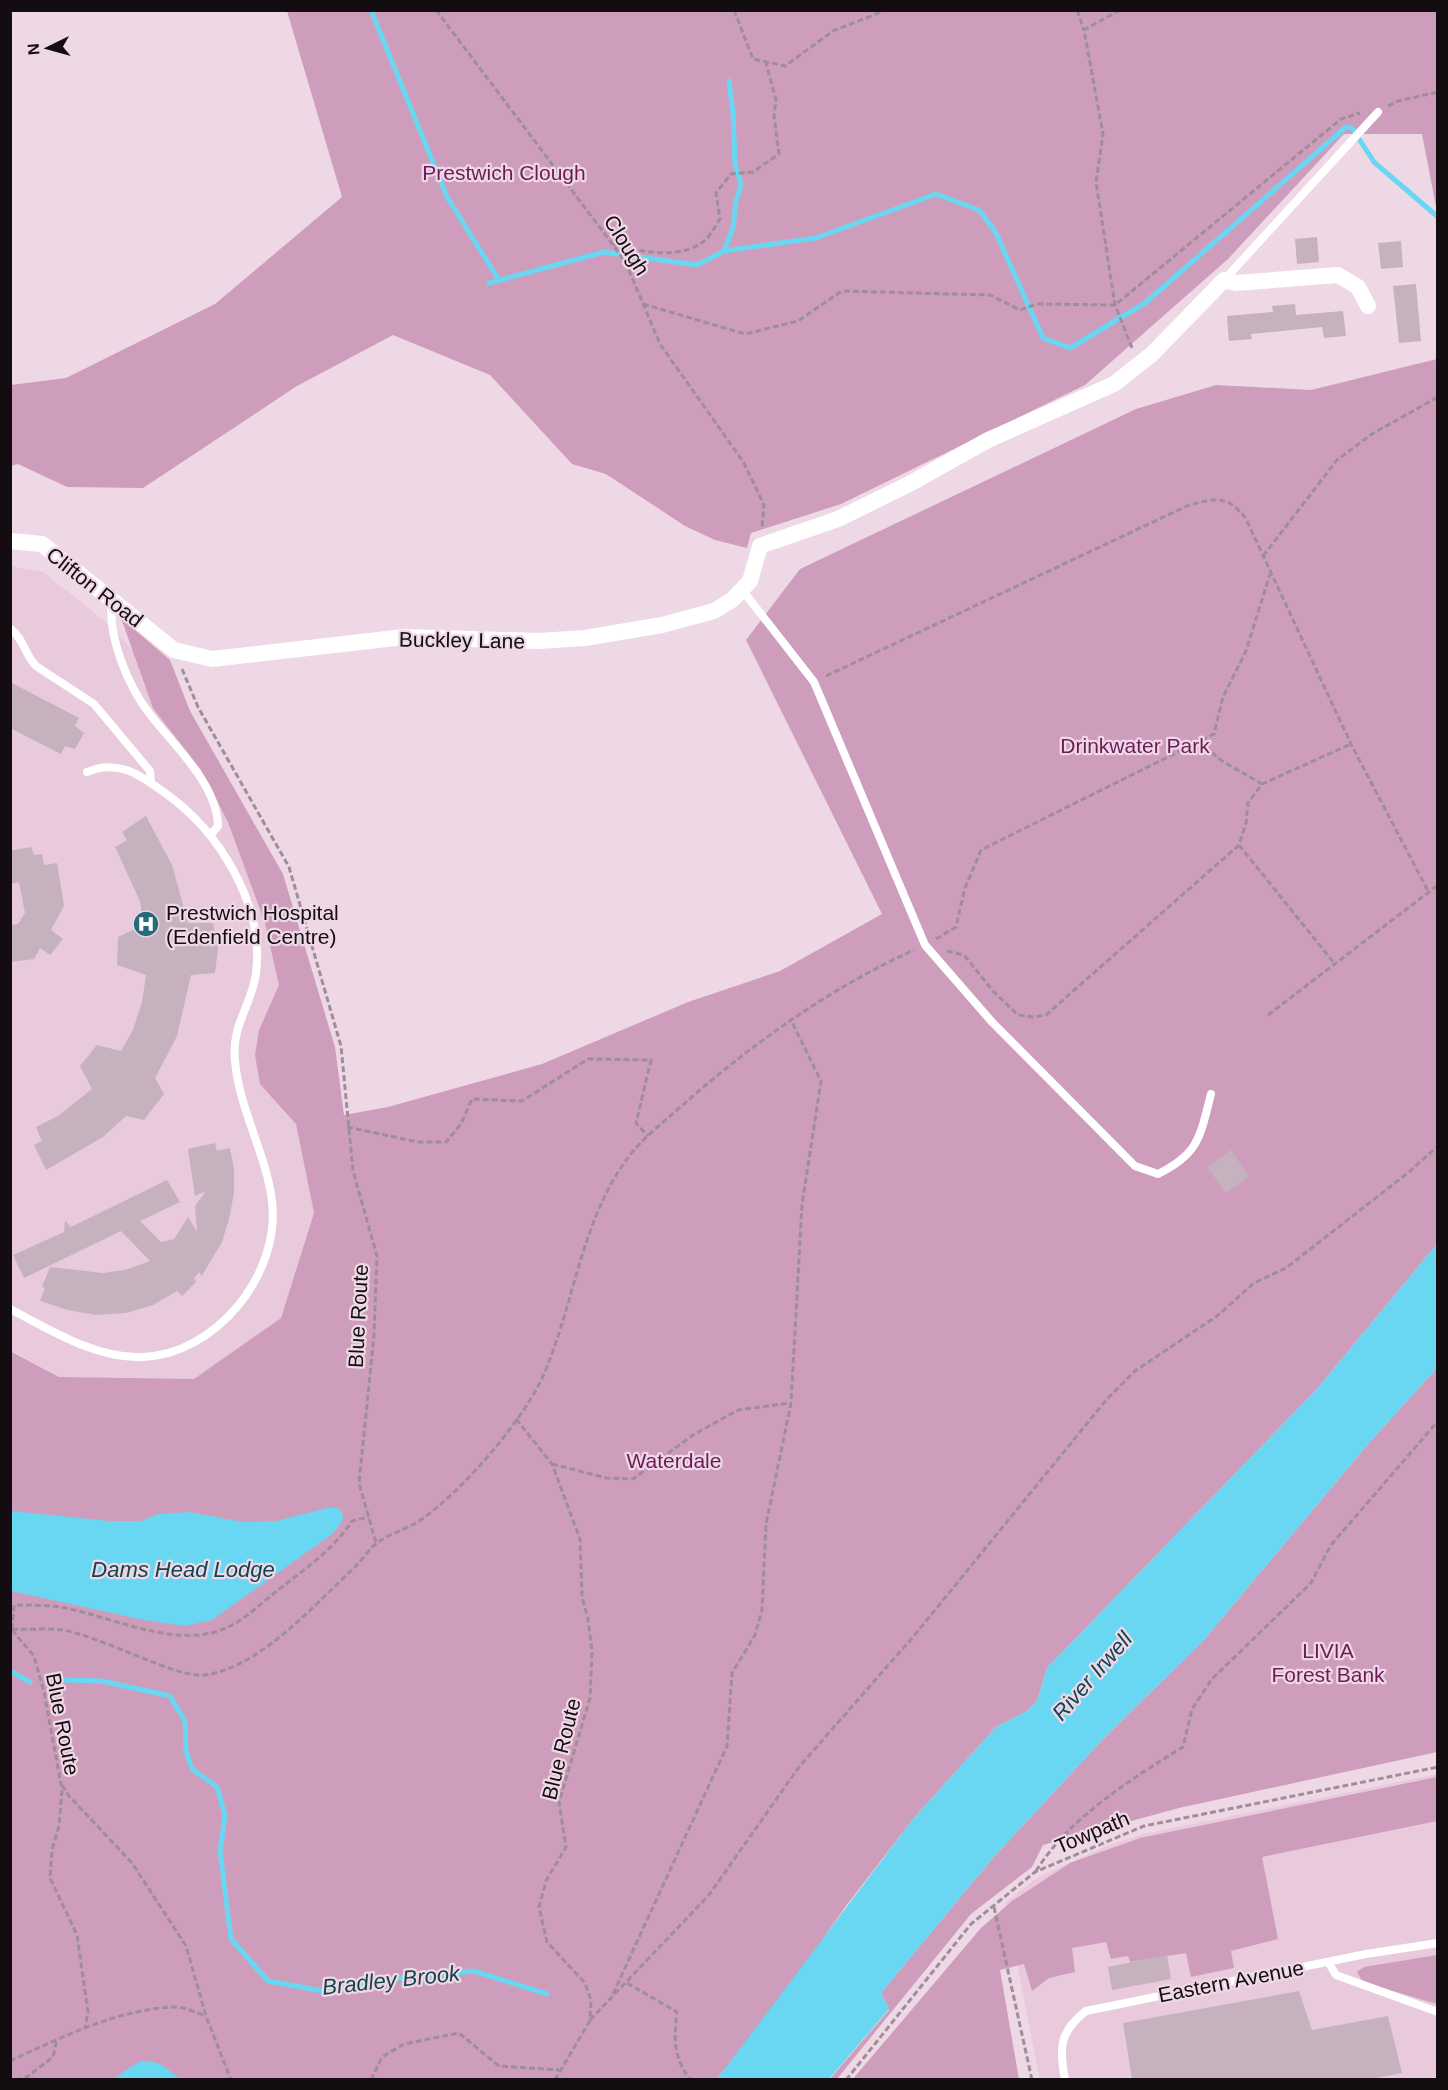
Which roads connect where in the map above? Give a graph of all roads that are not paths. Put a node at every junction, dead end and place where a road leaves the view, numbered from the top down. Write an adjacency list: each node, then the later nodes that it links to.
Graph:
1 (1378, 112): 2 (lane)
2 (1224, 280): 3 (street); 5 (street)
3 (1368, 306)
4 (10, 542): 6 (street, Clifton Road)
5 (743, 591): 8 (street, Buckley Lane); 12 (lane)
6 (112, 601): 8 (street, Clifton Road); 11 (lane)
7 (10, 628): 10 (lane)
8 (174, 650)
9 (87, 772): 10 (lane)
10 (151, 783): 11 (lane)
11 (211, 834): 13 (lane)
12 (1211, 1094)
13 (10, 1309)
14 (1437, 1943): 15 (lane, Eastern Avenue)
15 (1328, 1962): 16 (lane); 17 (lane, Eastern Avenue)
16 (1437, 2012)
17 (1065, 2079)

